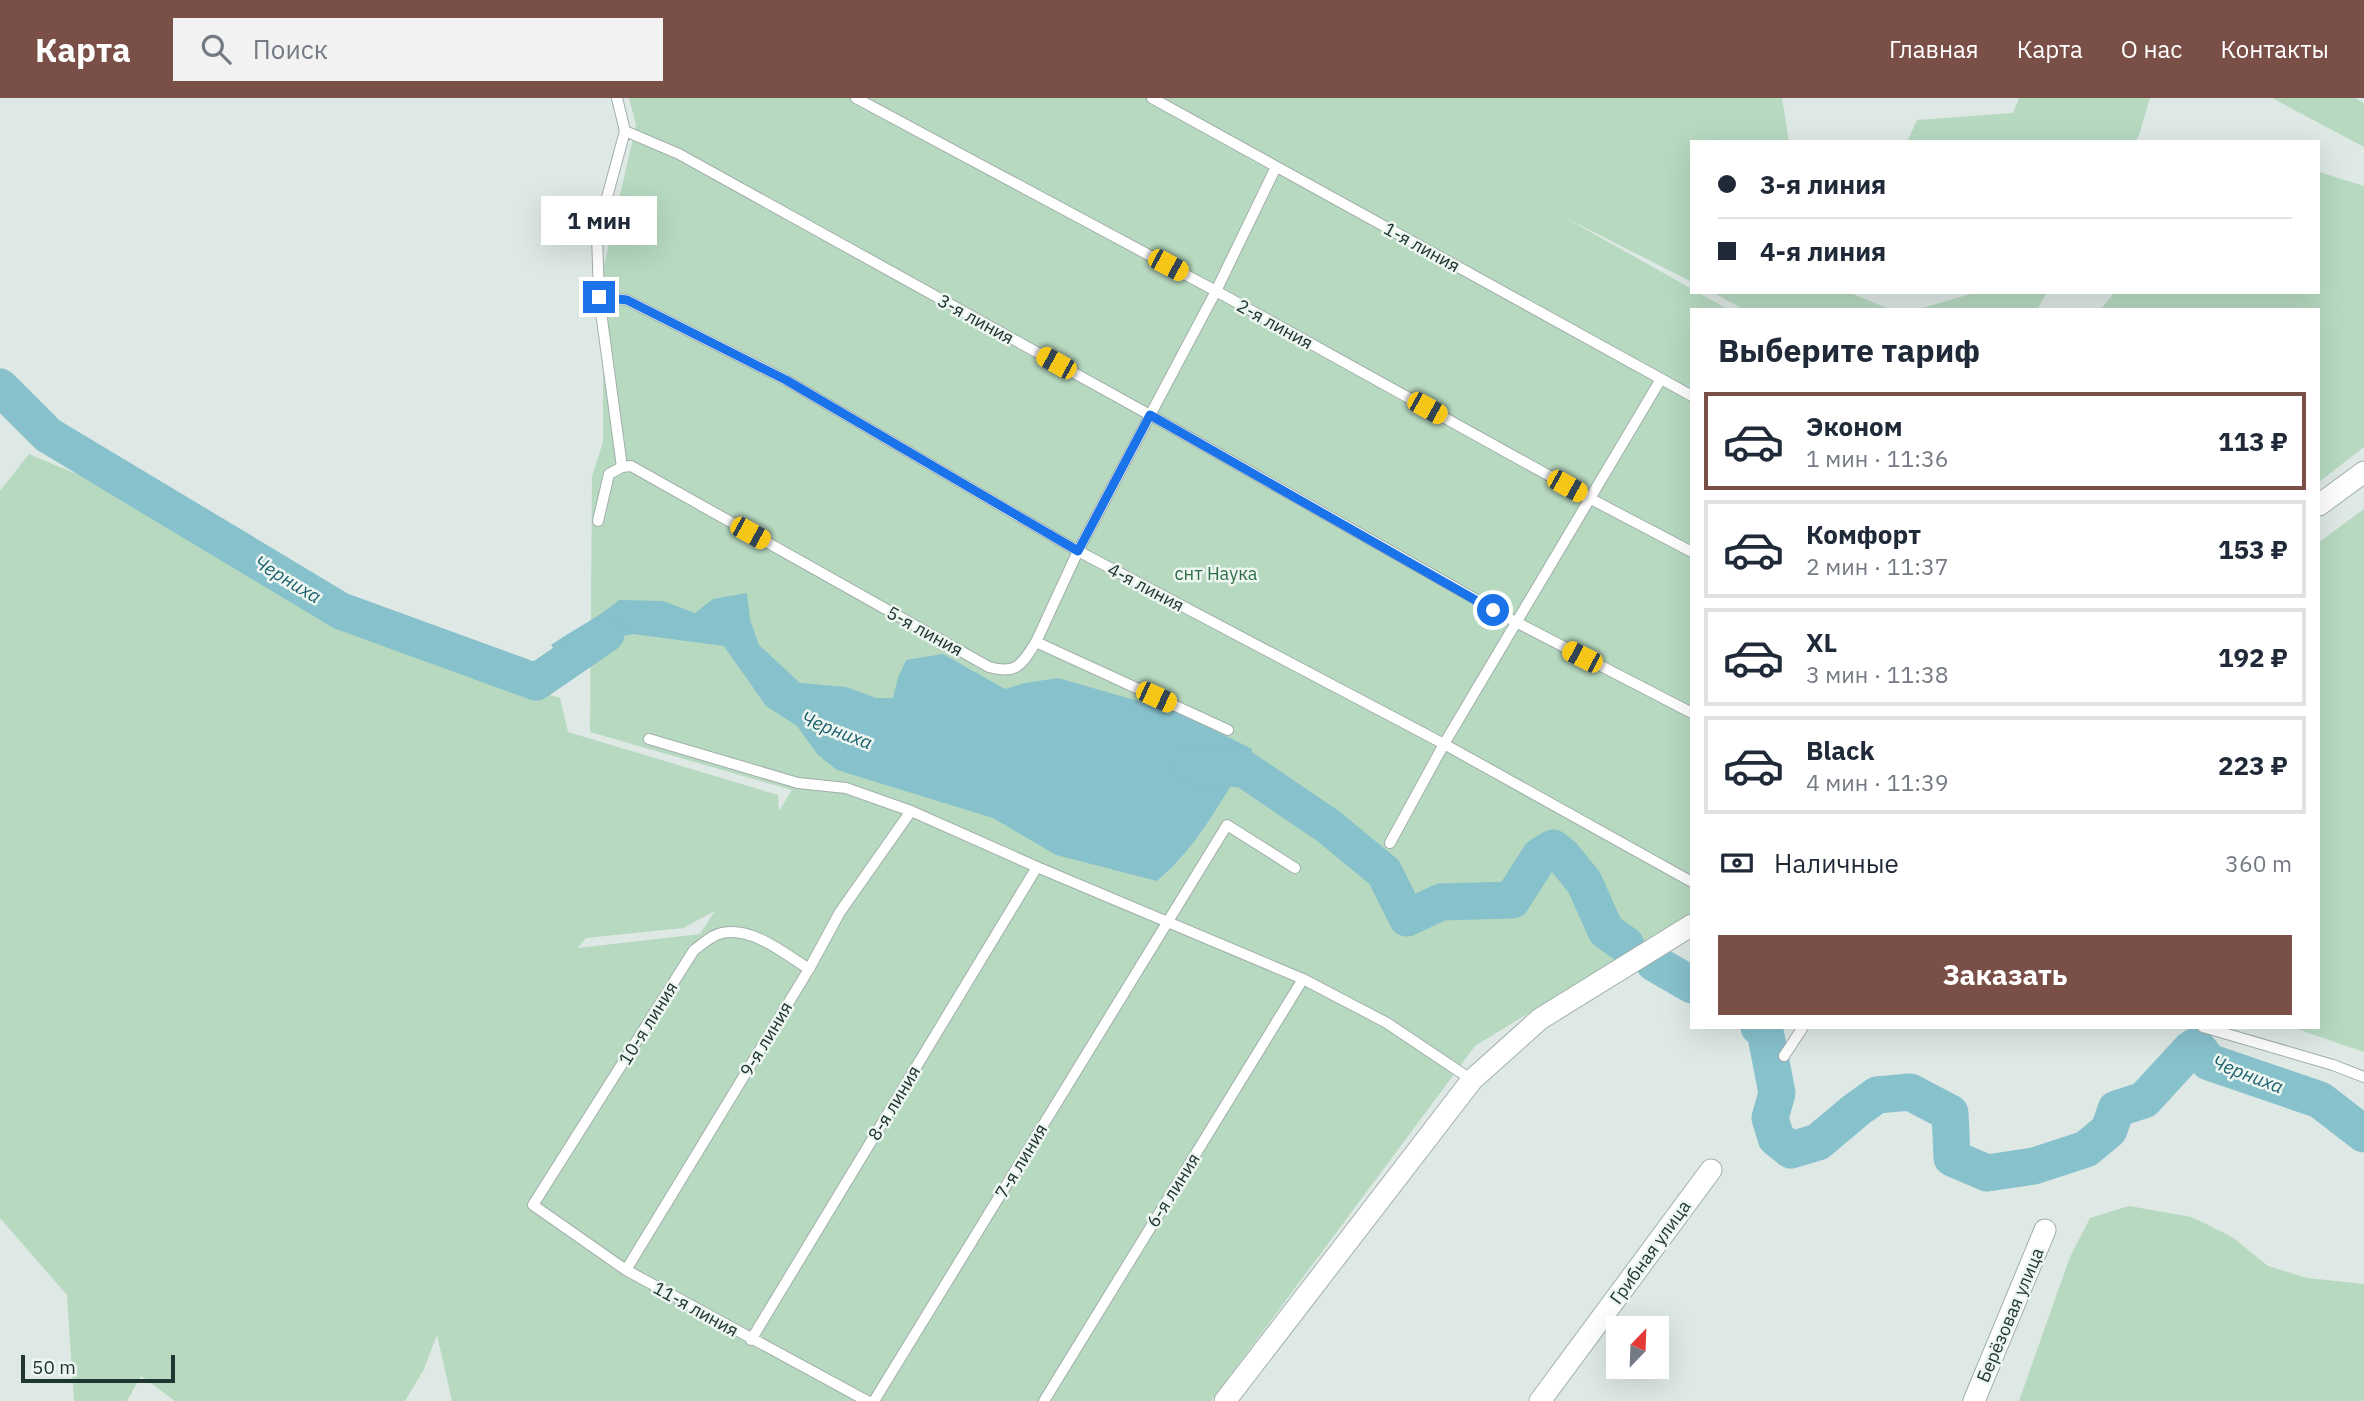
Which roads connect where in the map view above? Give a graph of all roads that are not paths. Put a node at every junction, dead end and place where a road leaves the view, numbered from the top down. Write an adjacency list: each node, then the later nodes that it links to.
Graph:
1 (617, 98): 4 (lane)
2 (856, 98): 6 (lane, 2-я линия)
3 (1152, 98): 5 (lane, 1-я линия)
4 (625, 131): 7 (lane); 10 (lane, 3-я линия)
5 (1276, 167): 6 (lane); 8 (lane, 1-я линия)
6 (1216, 291): 10 (lane); 13 (lane, 2-я линия)
7 (599, 297): 11 (lane); 16 (lane, 4-я линия)
8 (1661, 379): 9 (lane, 1-я линия); 13 (lane)
9 (1690, 395)
10 (1150, 415): 16 (lane); 18 (lane, 3-я линия)
11 (622, 467): 15 (lane); 19 (lane, 5-я линия)
12 (2364, 472): 14 (street)
13 (1591, 499): 17 (lane, 2-я линия); 18 (lane)
14 (2320, 504)
15 (598, 521)
16 (1078, 551): 19 (lane); 23 (lane, 4-я линия)
17 (1690, 551)
18 (1516, 622): 20 (lane, 3-я линия); 23 (lane)
19 (1036, 642): 21 (lane)
20 (1690, 712)
21 (1228, 730)
22 (649, 739): 24 (lane)
23 (1444, 744): 25 (lane); 28 (lane, 4-я линия)
24 (911, 811): 26 (lane); 31 (lane, 9-я линия)
25 (1390, 843)
26 (1037, 867): 29 (lane); 42 (lane, 8-я линия)
27 (1295, 868): 29 (lane, 7-я линия)
28 (1690, 881)
29 (1169, 922): 32 (lane); 44 (lane, 7-я линия)
30 (1690, 926): 37 (street)
31 (808, 969): 39 (lane, 10-я линия); 41 (lane, 9-я линия)
32 (1303, 979): 37 (lane); 45 (lane, 6-я линия)
33 (1802, 1029): 35 (lane)
34 (2210, 1029): 36 (lane)
35 (1784, 1056)
36 (2364, 1077)
37 (1472, 1080): 46 (street)
38 (1711, 1170): 47 (street, Грибная улица)
39 (533, 1205): 41 (lane, 11-я линия)
40 (2045, 1230): 48 (street, Берёзовая улица)
41 (626, 1270): 42 (lane, 11-я линия)
42 (751, 1340): 43 (lane, 11-я линия)
43 (867, 1401)
44 (874, 1401)
45 (1044, 1401)
46 (1225, 1401)
47 (1540, 1401)
48 (1974, 1401)

